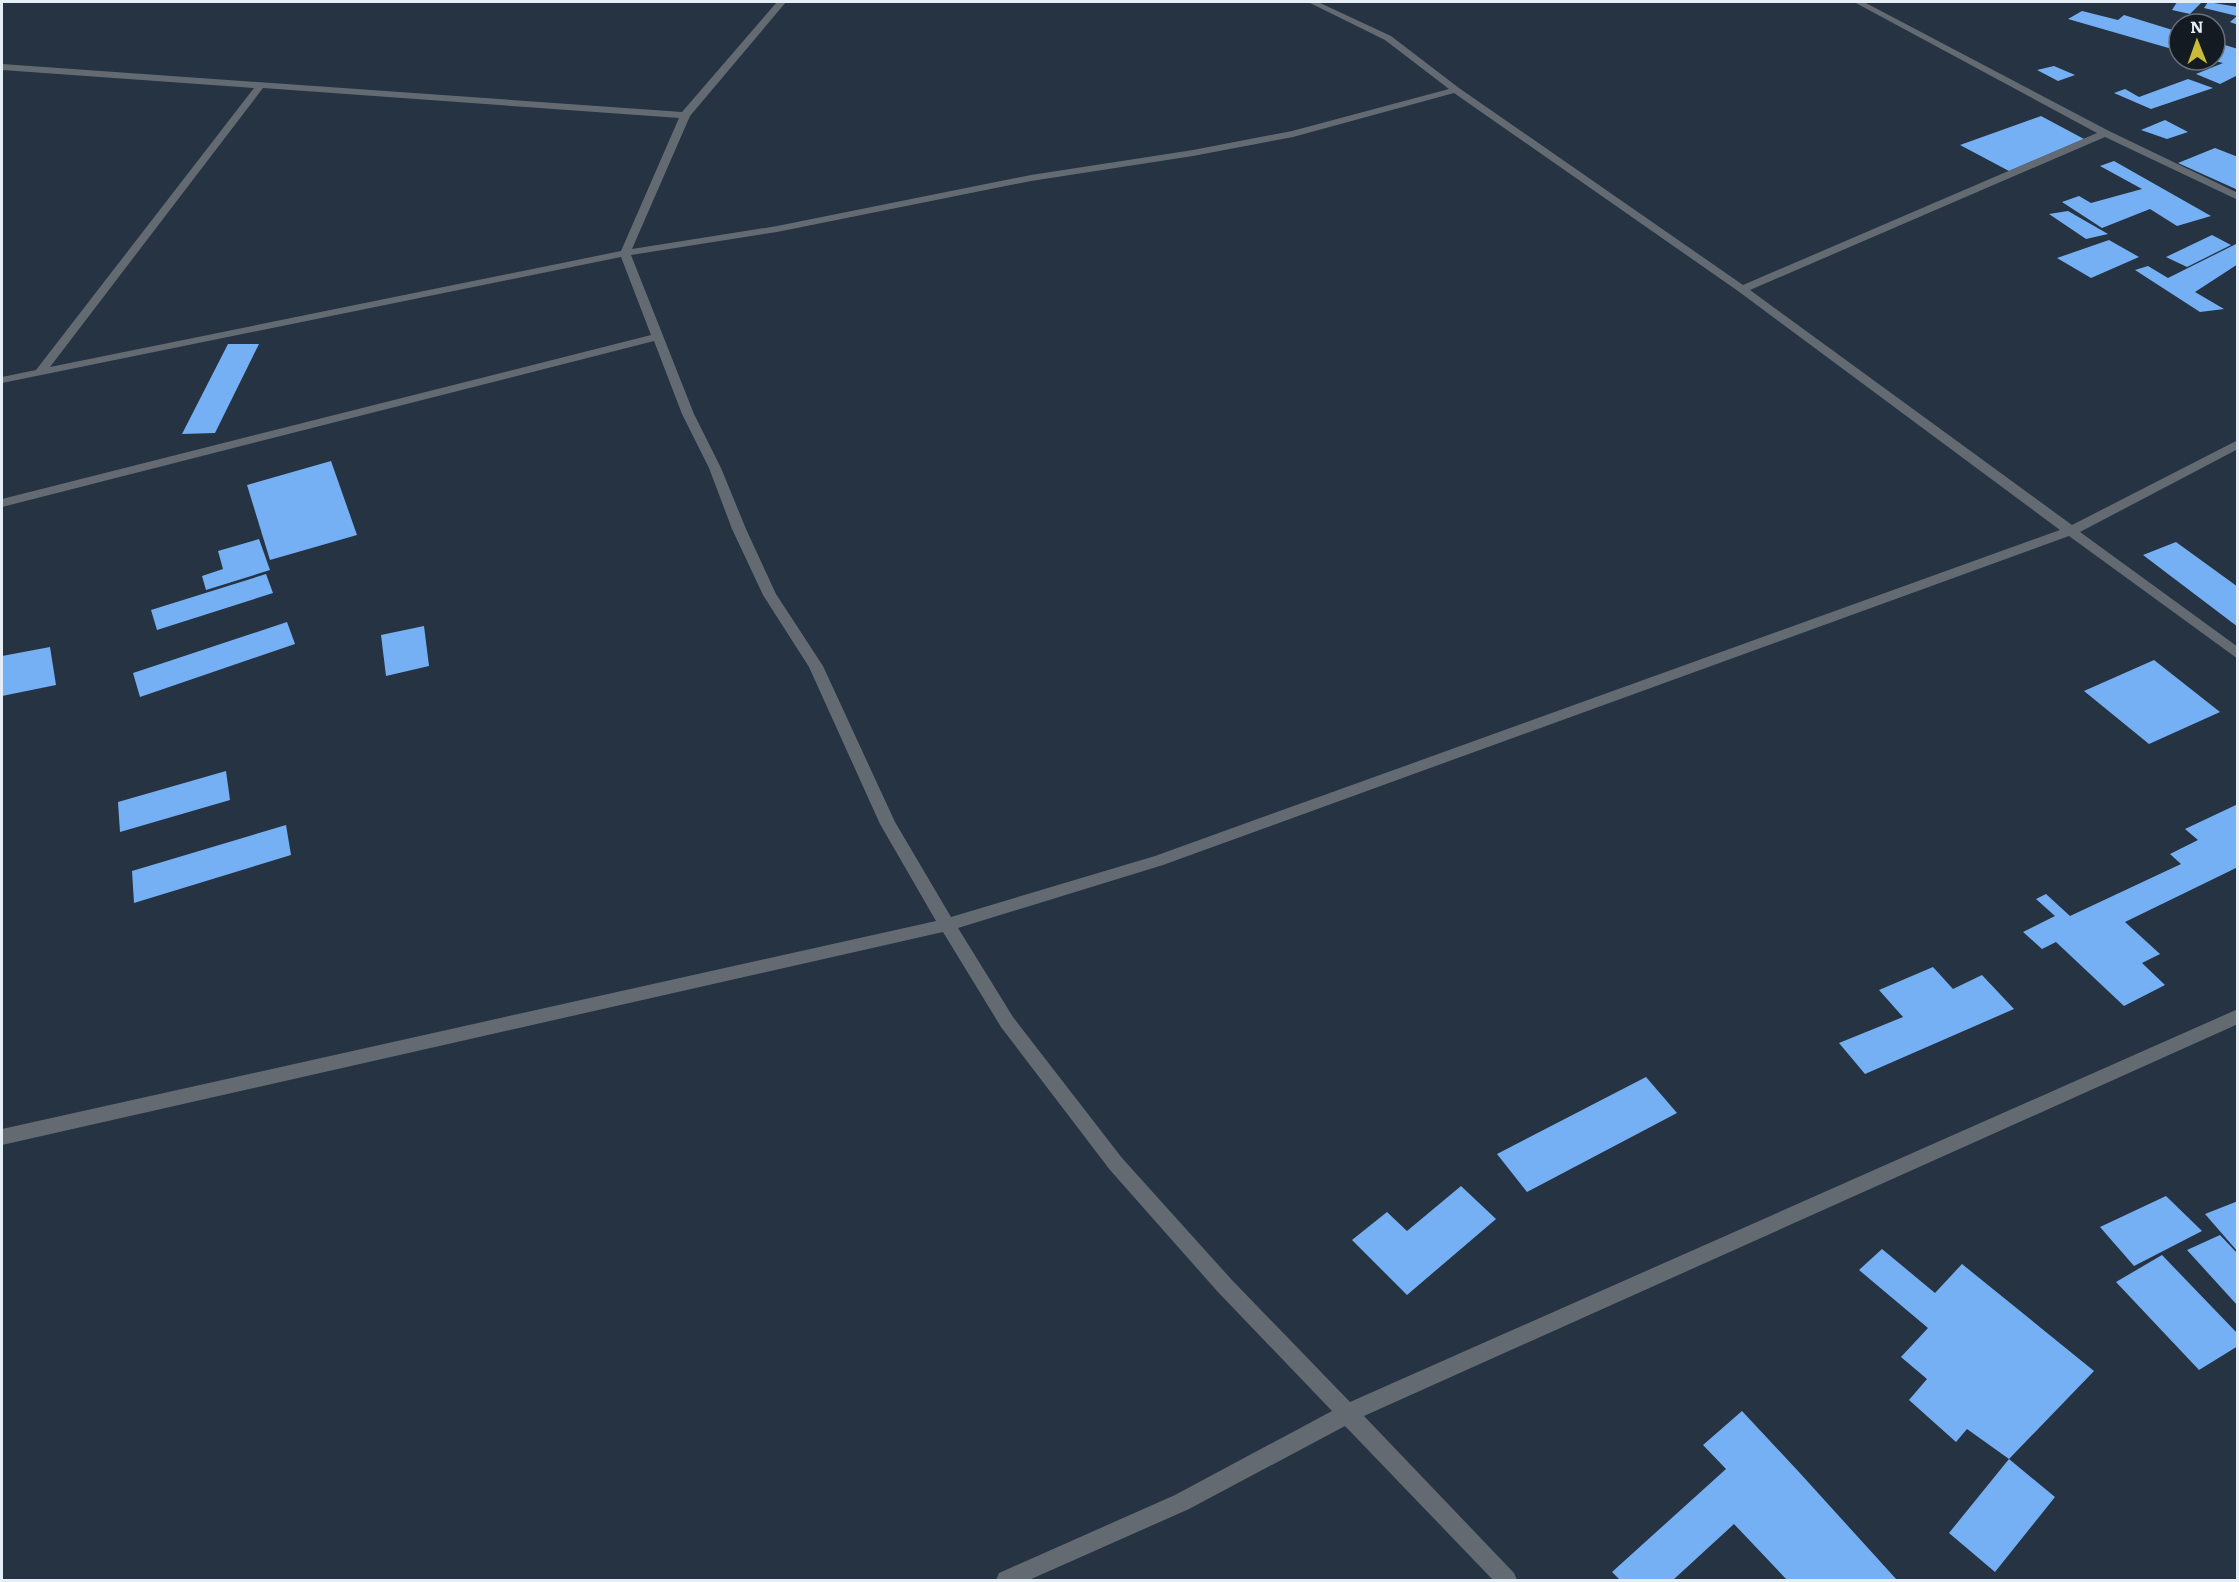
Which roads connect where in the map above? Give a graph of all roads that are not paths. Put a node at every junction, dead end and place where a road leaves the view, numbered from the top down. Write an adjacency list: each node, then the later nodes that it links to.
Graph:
1 (782, 2): 7 (street)
2 (1312, 2): 6 (street)
3 (1858, 2): 8 (street)
4 (2, 67): 5 (street)
5 (261, 85): 7 (street); 13 (street)
6 (1456, 90): 10 (street); 11 (street)
7 (685, 114): 10 (street)
8 (2105, 133): 9 (street); 11 (street)
9 (2238, 197)
10 (626, 253): 12 (street); 13 (street)
11 (1742, 289): 17 (street)
12 (659, 336): 16 (street); 19 (street)
13 (40, 372): 14 (street)
14 (2, 380)
15 (2238, 444): 17 (street)
16 (2, 503)
17 (2073, 530): 18 (street); 19 (street)
18 (2238, 654)
19 (947, 925): 21 (street); 22 (street)
20 (2238, 1016): 22 (street)
21 (2, 1137)
22 (1348, 1413): 23 (street); 24 (street)
23 (1006, 1581)
24 (1507, 1581)

